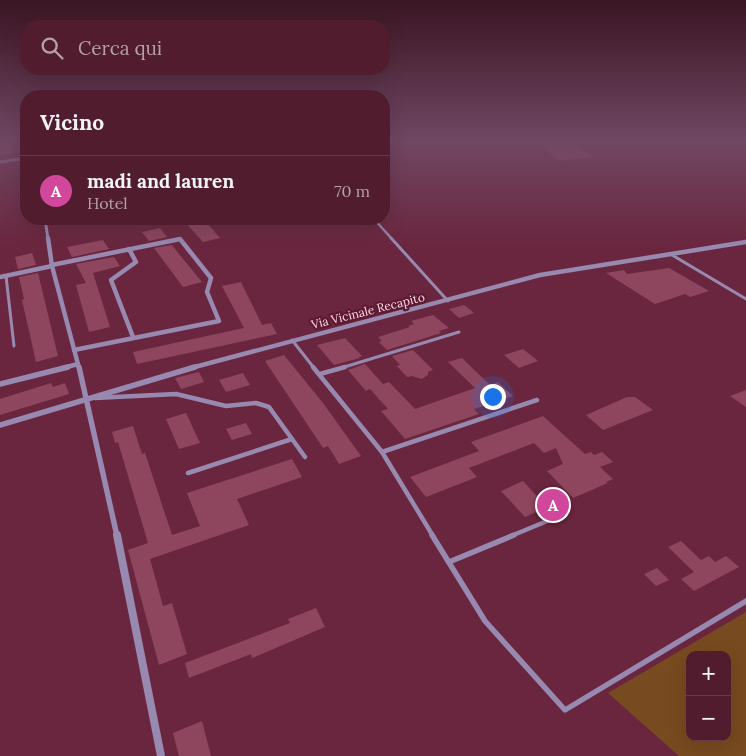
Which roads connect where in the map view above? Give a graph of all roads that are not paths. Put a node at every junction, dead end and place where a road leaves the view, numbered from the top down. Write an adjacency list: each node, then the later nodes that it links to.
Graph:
1 (46, 225): 6 (street)
2 (379, 225): 10 (lane)
3 (746, 242): 5 (street, Via Vicinale Recapito)
4 (129, 249): 6 (street); 12 (street); 12 (street)
5 (672, 255): 9 (lane); 10 (street, Via Vicinale Recapito)
6 (52, 265): 7 (street); 15 (street)
7 (6, 276): 8 (street); 14 (lane)
8 (0, 277)
9 (746, 299)
10 (448, 301): 13 (street, Via Vicinale Recapito)
11 (459, 332): 17 (lane)
12 (133, 337): 15 (street)
13 (292, 340): 17 (lane); 19 (street, Via Vicinale Recapito)
14 (14, 346)
15 (74, 350): 16 (street)
16 (78, 364): 18 (street); 19 (street)
17 (320, 374): 23 (lane)
18 (0, 384)
19 (86, 399): 21 (street, Via Vicinale Recapito); 22 (lane); 29 (street)
20 (537, 400): 23 (lane)
21 (0, 425)
22 (292, 439): 24 (lane); 25 (lane)
23 (382, 452): 27 (lane)
24 (305, 457)
25 (188, 473)
26 (564, 514): 27 (lane)
27 (449, 562): 28 (lane)
28 (746, 600)
29 (161, 756)

